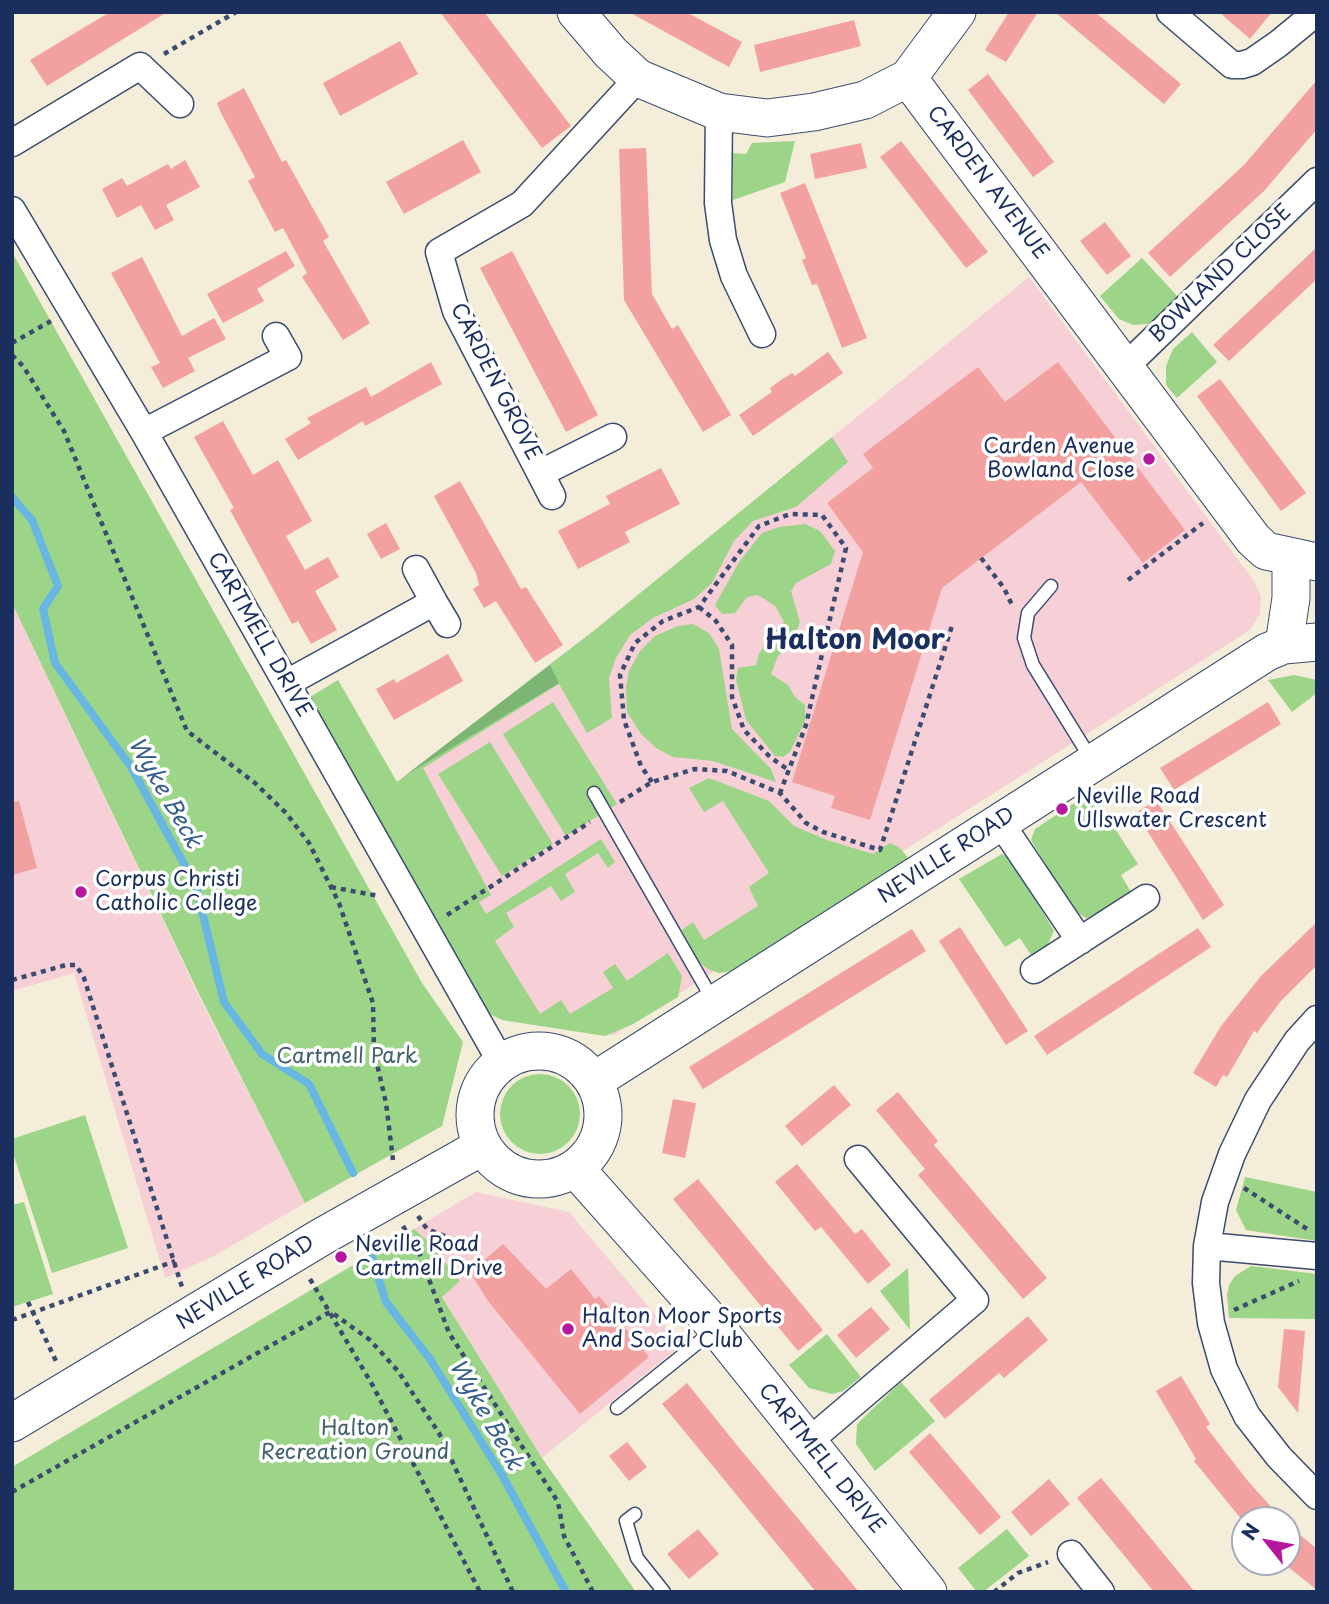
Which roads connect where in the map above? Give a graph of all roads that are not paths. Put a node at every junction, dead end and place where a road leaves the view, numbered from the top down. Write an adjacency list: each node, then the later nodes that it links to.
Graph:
1 (576, 12): 5 (street)
2 (957, 12): 6 (street)
3 (1170, 12): 4 (street)
4 (1317, 12)
5 (638, 78): 8 (street); 16 (street, CARDEN GROVE)
6 (908, 78): 8 (street); 14 (street, CARDEN AVENUE)
7 (180, 104): 9 (street)
8 (719, 112): 12 (street)
9 (12, 143)
10 (1317, 181): 14 (street, BOWLAND CLOSE)
11 (12, 210): 15 (street, CARTMELL DRIVE)
12 (762, 334)
13 (287, 355): 15 (street)
14 (1126, 366): 17 (street, CARDEN AVENUE)
15 (144, 432): 21 (street, CARTMELL DRIVE)
16 (613, 437)
17 (1305, 561): 20 (street)
18 (416, 569): 21 (street)
19 (1051, 586): 22 (lane)
20 (1302, 643): 22 (street, NEVILLE ROAD)
21 (287, 683): 30 (street, CARTMELL DRIVE)
22 (1093, 762): 24 (street, NEVILLE ROAD)
23 (594, 793): 28 (lane)
24 (1000, 822): 26 (street); 28 (street, NEVILLE ROAD)
25 (1146, 898): 26 (street)
26 (1080, 941): 27 (street)
27 (1034, 971)
28 (716, 1005): 31 (street, NEVILLE ROAD)
29 (1317, 1019): 35 (street)
30 (501, 1062): 31 (street); 32 (street)
31 (594, 1081): 34 (street)
32 (483, 1146): 34 (street); 39 (street, NEVILLE ROAD)
33 (858, 1160): 40 (street)
34 (575, 1168): 37 (street, CARTMELL DRIVE)
35 (1207, 1246): 36 (street); 41 (street)
36 (1311, 1267)
37 (716, 1327): 38 (lane); 40 (street, CARTMELL DRIVE)
38 (617, 1408)
39 (12, 1423)
40 (808, 1442): 44 (street, CARTMELL DRIVE)
41 (1317, 1496)
42 (635, 1514): 45 (lane)
43 (1071, 1554): 46 (street)
44 (918, 1588)
45 (664, 1592)
46 (1101, 1592)

